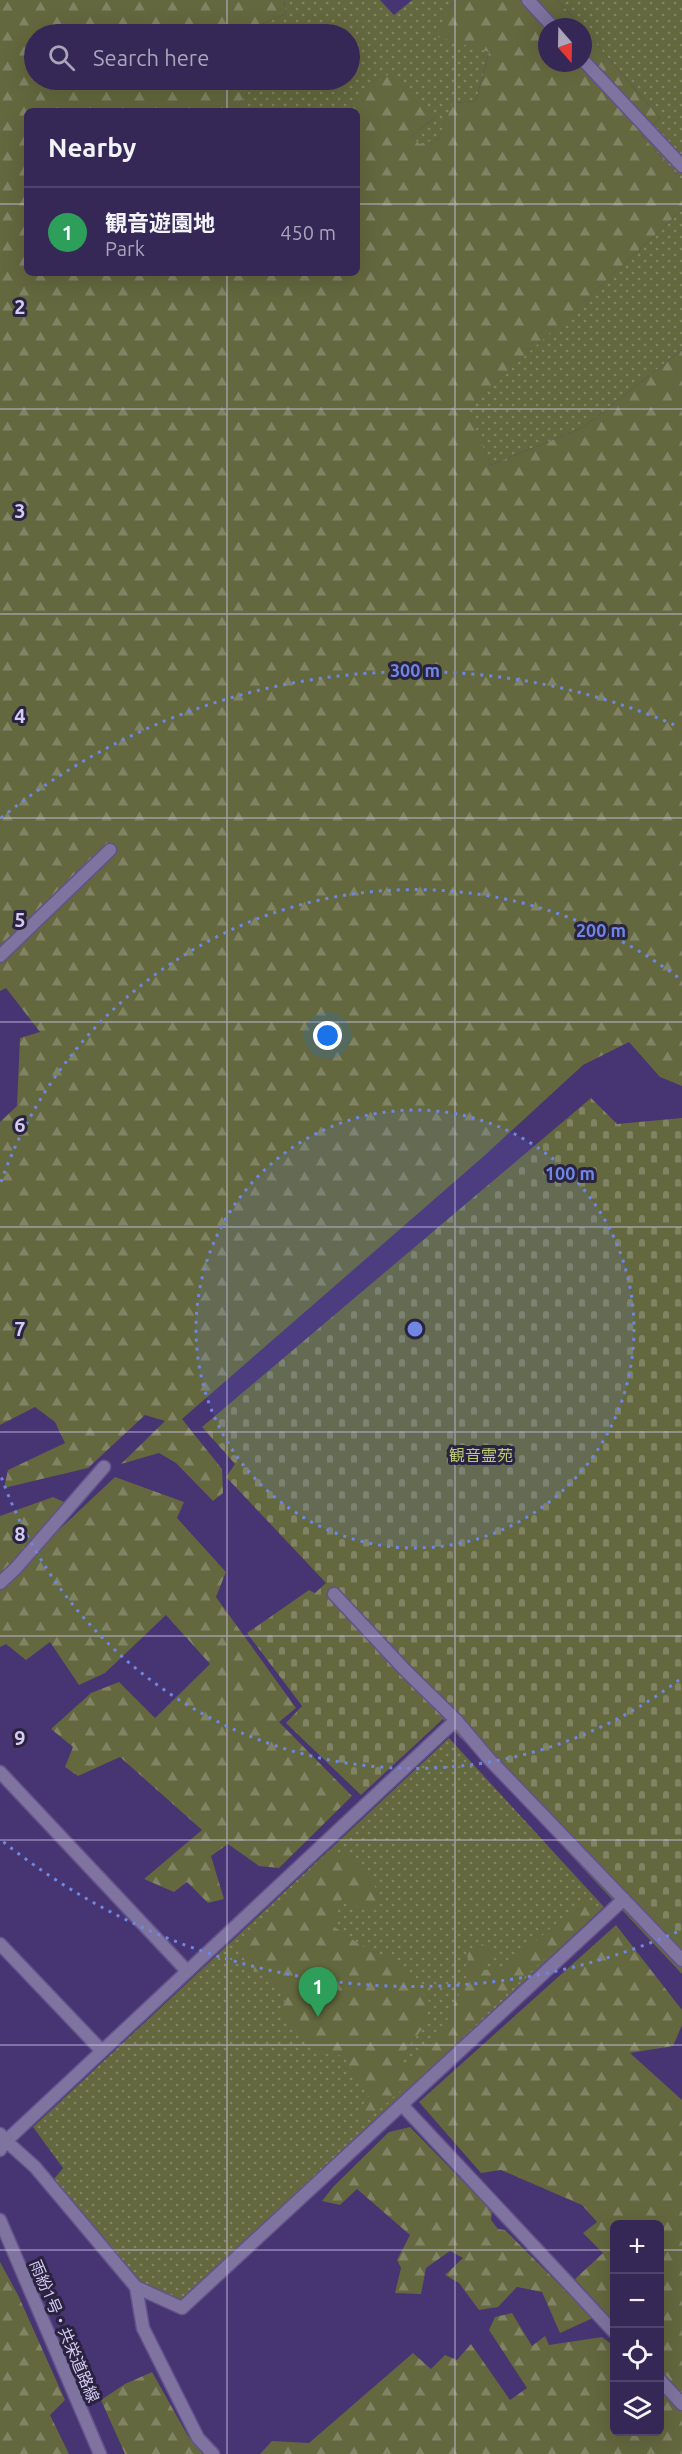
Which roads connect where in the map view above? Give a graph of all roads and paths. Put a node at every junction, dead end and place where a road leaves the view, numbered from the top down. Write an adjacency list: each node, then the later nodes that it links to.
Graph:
1 (528, 0): 2 (street)
2 (545, 18)
3 (592, 70): 4 (street)
4 (682, 166)
5 (110, 850): 6 (street)
6 (0, 956)
7 (104, 1467): 8 (street)
8 (0, 1583)
9 (334, 1594): 10 (street)
10 (456, 1720): 12 (street); 15 (street)
11 (0, 1772): 15 (street)
12 (624, 1899): 14 (street); 17 (street)
13 (0, 1944): 16 (street)
14 (682, 1960)
15 (187, 1971): 16 (street)
16 (102, 2051): 18 (street)
17 (402, 2105): 20 (street); 21 (street)
18 (2, 2142): 20 (street)
19 (0, 2220): 24 (street, 雨紛1号・共栄道路線)
20 (136, 2287): 25 (street)
21 (611, 2328)
22 (662, 2382): 23 (street)
23 (682, 2404)
24 (100, 2454)
25 (213, 2454)

